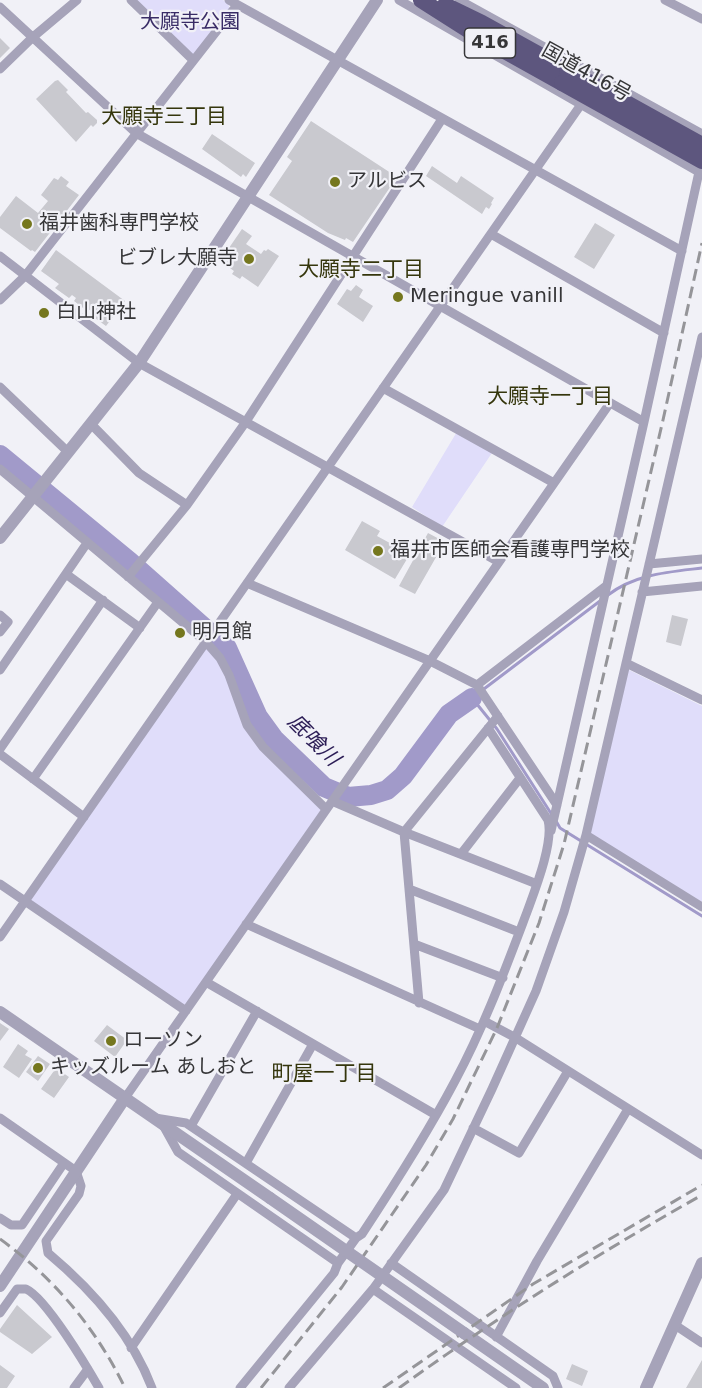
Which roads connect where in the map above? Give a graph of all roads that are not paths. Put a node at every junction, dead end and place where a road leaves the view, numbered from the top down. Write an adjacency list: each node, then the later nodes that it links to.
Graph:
1 (77, 0): 13 (street)
2 (132, 0): 14 (street)
3 (377, 0): 15 (street)
4 (399, 0): 18 (street)
5 (421, 0): 17 (highway, 国道416号 / 416)
6 (434, 0): 17 (highway, 国道416号 / 416)
7 (459, 0): 10 (street)
8 (665, 0): 12 (street)
9 (233, 2): 14 (street); 15 (street)
10 (478, 4): 21 (street)
11 (0, 6): 13 (street)
12 (702, 19)
13 (33, 37): 16 (street); 20 (street)
14 (193, 60): 20 (street)
15 (337, 61): 19 (street); 25 (street)
16 (0, 69)
17 (565, 76): 22 (highway, 国道416号 / 416, bridge); 23 (highway, 国道416号 / 416, bridge)
18 (580, 106): 23 (street); 24 (street)
19 (442, 119): 24 (street); 29 (street)
20 (136, 133): 25 (street); 30 (street)
21 (702, 134)
22 (702, 143): 23 (street)
23 (698, 165): 27 (street)
24 (535, 170): 26 (street); 27 (street)
25 (248, 197): 29 (street); 35 (street)
26 (490, 234): 32 (street); 33 (street)
27 (682, 251): 33 (street)
28 (0, 256): 30 (street)
29 (353, 256): 32 (street); 40 (street)
30 (25, 276): 31 (street); 35 (street)
31 (0, 300)
32 (441, 305): 37 (street); 38 (street)
33 (664, 333): 39 (street)
34 (702, 337): 52 (street)
35 (139, 363): 40 (street); 41 (street)
36 (0, 387): 42 (street)
37 (383, 388): 43 (street); 45 (street)
38 (610, 403): 39 (street); 45 (street)
39 (645, 422): 56 (street)
40 (245, 423): 43 (street); 47 (street)
41 (91, 424): 42 (street); 47 (street)
42 (68, 452): 46 (street)
43 (327, 468): 51 (street); 55 (street)
44 (0, 469): 46 (street)
45 (554, 483): 51 (street)
46 (33, 497): 48 (street); 49 (street)
47 (187, 504): 54 (street)
48 (0, 538)
49 (87, 543): 53 (street); 54 (street)
50 (702, 559): 52 (street)
51 (499, 562): 65 (street)
52 (649, 564): 58 (street)
53 (66, 574): 59 (street); 67 (street)
54 (128, 577): 60 (street)
55 (247, 583): 64 (street); 65 (street)
56 (606, 586): 68 (street); 77 (street)
57 (702, 586): 58 (street)
58 (642, 592): 66 (street)
59 (103, 600): 62 (street); 72 (street)
60 (158, 602): 62 (street); 64 (street)
61 (0, 615): 63 (street)
62 (140, 628): 75 (street)
63 (0, 632)
64 (206, 642): 76 (street); 78 (street)
65 (430, 661): 68 (street); 76 (street)
66 (626, 663): 69 (street); 81 (street)
67 (0, 670)
68 (477, 685): 70 (street)
69 (702, 700)
70 (498, 716): 71 (street); 77 (street)
71 (488, 728): 74 (street); 80 (street)
72 (0, 749)
73 (0, 754): 75 (street)
74 (520, 778): 79 (street); 82 (street)
75 (33, 779): 78 (street)
76 (329, 805): 80 (street); 88 (street)
77 (557, 805): 79 (street)
78 (84, 817): 86 (street)
79 (551, 831): 84 (street)
80 (404, 832): 82 (street); 85 (street)
81 (586, 835): 87 (street); 99 (street)
82 (461, 854): 84 (street)
83 (0, 884): 86 (street)
84 (537, 884): 89 (street)
85 (409, 889): 89 (street); 91 (street)
86 (25, 901): 90 (street); 95 (street)
87 (702, 907)
88 (246, 924): 93 (street); 94 (street)
89 (519, 932): 92 (street)
90 (0, 937)
91 (414, 944): 92 (street); 94 (street)
92 (503, 978): 98 (street)
93 (206, 982): 95 (street); 96 (street)
94 (419, 1003): 98 (street)
95 (186, 1011): 102 (street)
96 (257, 1011): 100 (street); 107 (street)
97 (0, 1012): 102 (street)
98 (482, 1025): 99 (street); 104 (street)
99 (516, 1038): 101 (street); 108 (street)
100 (313, 1044): 104 (street); 111 (street)
101 (568, 1071): 103 (street); 108 (street)
102 (125, 1098): 106 (street); 112 (street)
103 (628, 1109): 109 (street); 123 (street)
104 (436, 1115): 115 (street)
105 (0, 1118): 110 (street)
106 (157, 1121): 107 (street); 113 (street); 133 (street, bridge)
107 (191, 1126): 111 (street)
108 (473, 1128): 117 (street)
109 (702, 1155)
110 (64, 1162): 112 (street); 114 (street)
111 (246, 1163): 115 (street)
112 (76, 1171): 119 (street); 125 (street)
113 (237, 1194): 116 (street); 125 (street)
114 (0, 1218)
115 (356, 1238): 116 (street)
116 (338, 1263): 130 (street)
117 (391, 1263): 120 (street); 123 (street)
118 (702, 1263): 122 (street)
119 (0, 1286)
120 (373, 1289): 131 (street); 132 (street)
121 (0, 1313): 126 (street)
122 (675, 1325): 124 (street); 135 (street)
123 (496, 1337): 134 (street)
124 (702, 1343)
125 (131, 1348): 129 (street)
126 (88, 1369): 127 (street); 128 (street)
127 (75, 1388)
128 (99, 1388)
129 (152, 1388)
130 (240, 1388)
131 (289, 1388)
132 (516, 1388)
133 (543, 1388)
134 (558, 1388)
135 (646, 1388)

